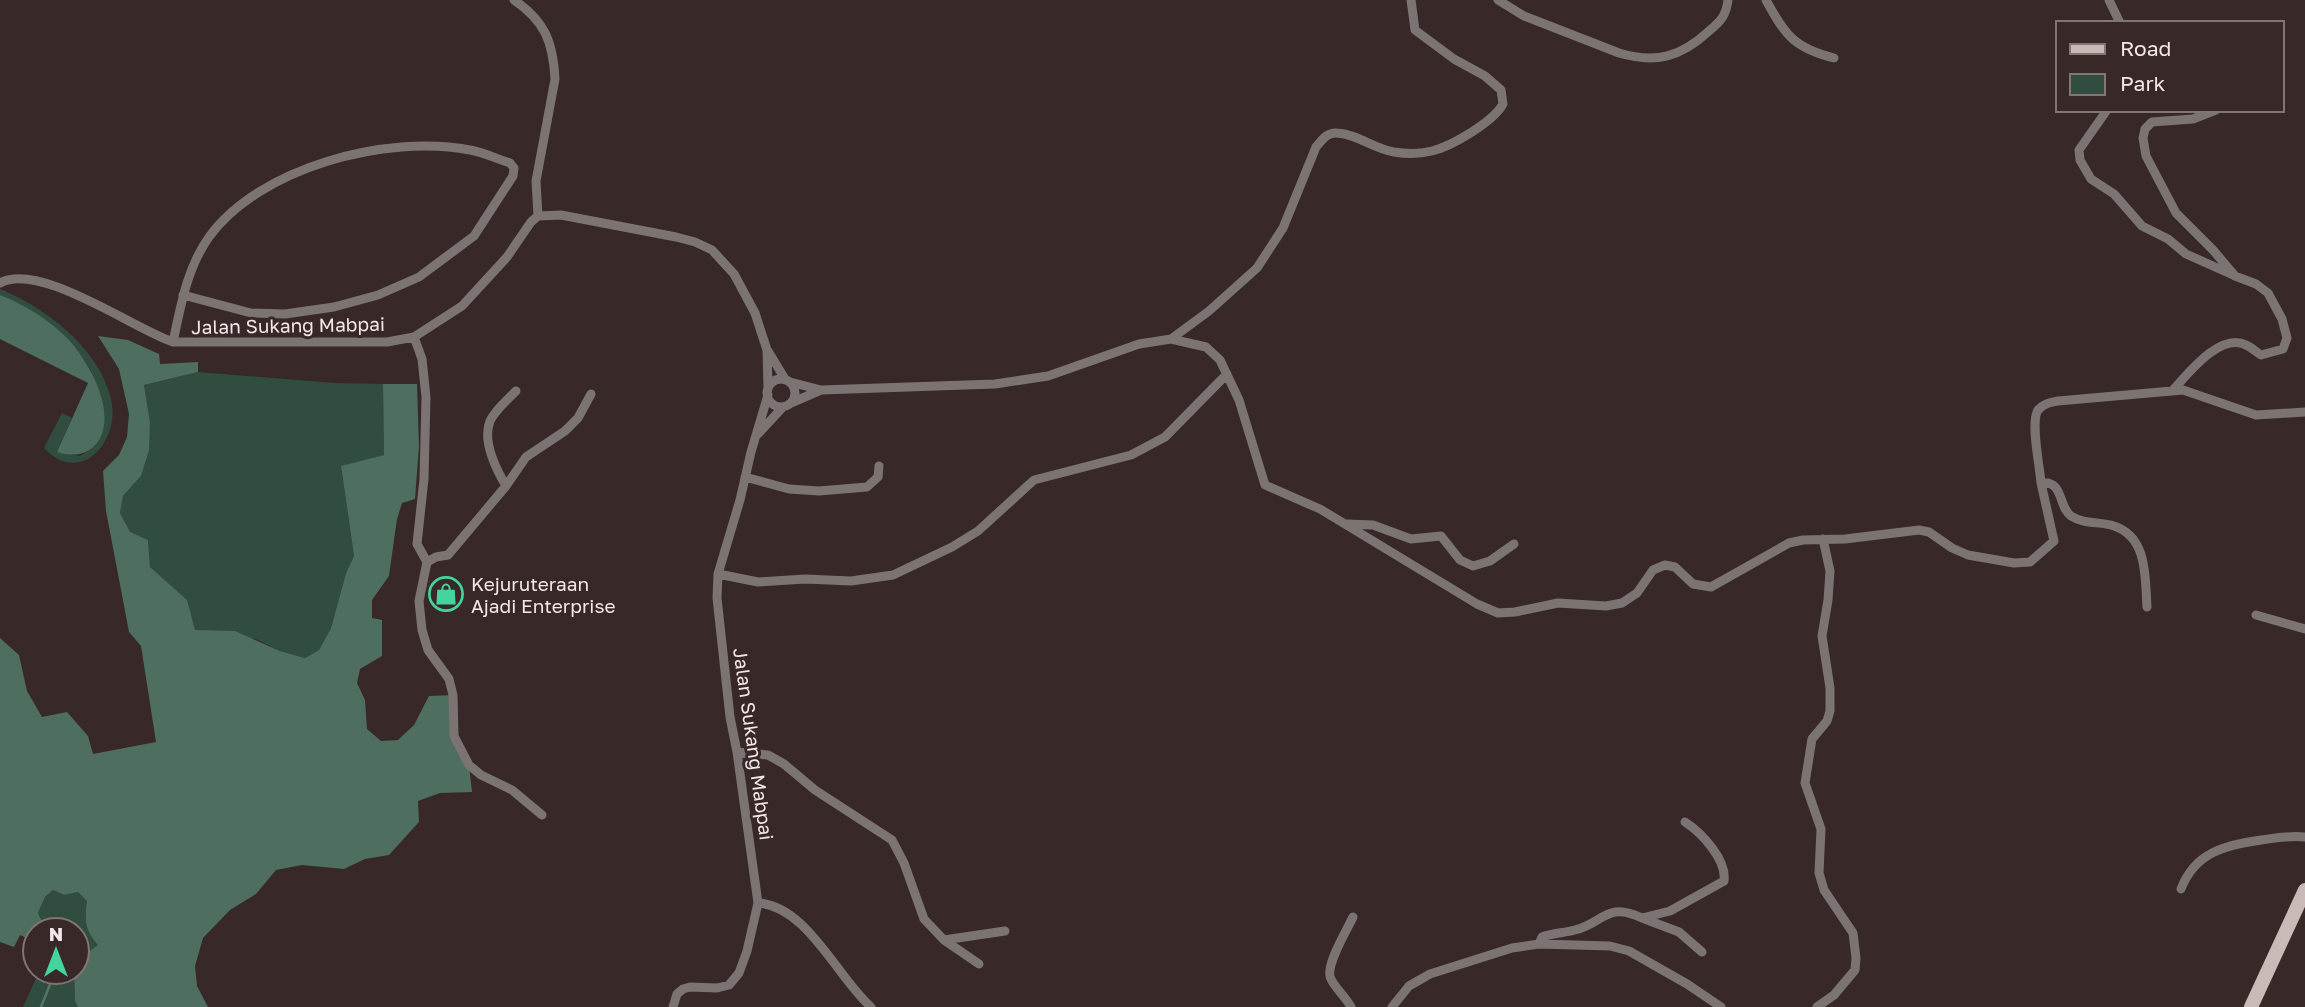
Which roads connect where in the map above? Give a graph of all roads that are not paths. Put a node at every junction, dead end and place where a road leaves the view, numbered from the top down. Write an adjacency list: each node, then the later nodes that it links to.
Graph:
1 (514, 0): 11 (street)
2 (1411, 0): 16 (street)
3 (1498, 0): 4 (street)
4 (1727, 0)
5 (1766, 0): 8 (street)
6 (2109, 0): 7 (street)
7 (2119, 21)
8 (1834, 58)
9 (2107, 112): 12 (street)
10 (2211, 112): 12 (street)
11 (538, 216): 15 (street, Jalan Sukang Mabpai); 18 (street, Jalan Sukang Mabpai)
12 (2235, 276): 22 (street)
13 (0, 282): 17 (street, Jalan Sukang Mabpai)
14 (183, 295): 14 (street); 17 (street)
15 (414, 337): 17 (street, Jalan Sukang Mabpai); 36 (street)
16 (1171, 338): 19 (street); 21 (street)
17 (173, 342)
18 (768, 350): 20 (street, Jalan Sukang Mabpai); 24 (street, Jalan Sukang Mabpai)
19 (1227, 374): 33 (street); 37 (street)
20 (788, 381): 21 (street); 24 (street); 26 (street)
21 (821, 390): 26 (street)
22 (2172, 390): 27 (street); 31 (street)
23 (516, 391): 32 (street)
24 (768, 392): 26 (street); 28 (street, Jalan Sukang Mabpai)
25 (591, 394): 32 (street)
26 (786, 405): 28 (street, Jalan Sukang Mabpai)
27 (2305, 412)
28 (755, 438): 30 (street, Jalan Sukang Mabpai)
29 (879, 466): 30 (street)
30 (745, 477): 37 (street, Jalan Sukang Mabpai)
31 (2041, 483): 34 (street); 38 (street)
32 (506, 486): 36 (street)
33 (1345, 524): 34 (street); 35 (street)
34 (1823, 539): 60 (street)
35 (1514, 544)
36 (426, 562): 42 (street)
37 (718, 574): 41 (street, Jalan Sukang Mabpai)
38 (2147, 607)
39 (2256, 615): 40 (street)
40 (2305, 629)
41 (737, 752): 47 (street, Jalan Sukang Mabpai); 51 (street)
42 (541, 815)
43 (1685, 822): 49 (street)
44 (2305, 837): 45 (street)
45 (2181, 889)
46 (2305, 890): 61 (main road)
47 (758, 903): 55 (street, Jalan Sukang Mabpai); 56 (street)
48 (1353, 917): 57 (street)
49 (1642, 918): 52 (street); 53 (street)
50 (1005, 932): 51 (street)
51 (944, 940): 54 (street)
52 (1539, 944): 58 (street); 59 (street)
53 (1702, 952)
54 (979, 964)
55 (673, 1007)
56 (871, 1007)
57 (1351, 1007)
58 (1392, 1007)
59 (1721, 1007)
60 (1817, 1007)
61 (2252, 1007)

